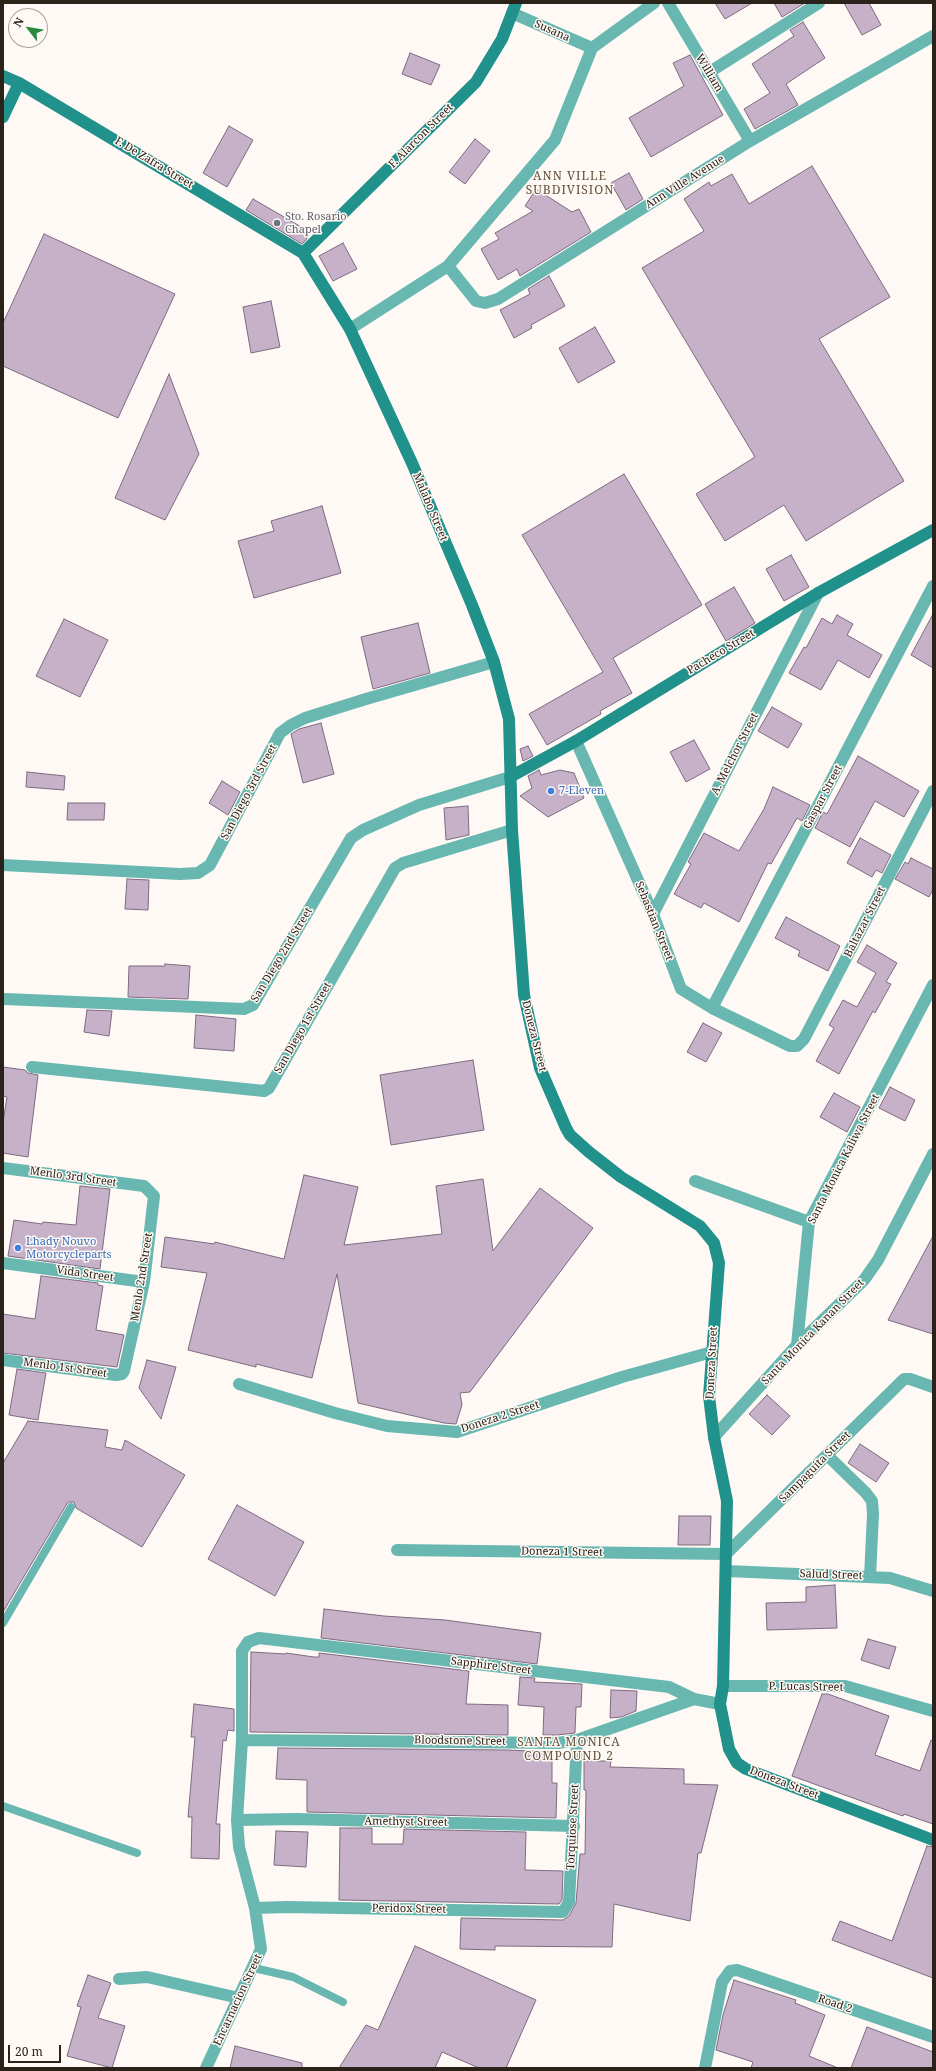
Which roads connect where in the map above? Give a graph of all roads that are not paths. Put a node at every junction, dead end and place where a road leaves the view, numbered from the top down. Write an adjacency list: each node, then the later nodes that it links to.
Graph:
1 (654, 3): 6 (street)
2 (668, 3): 7 (street, William)
3 (819, 3): 7 (street)
4 (514, 8): 6 (street, Susana); 12 (street, F. Alarcon Street)
5 (933, 36): 11 (street, Ann Ville Avenue)
6 (592, 48): 13 (street)
7 (708, 72): 11 (street, William)
8 (3, 76): 9 (street, F. De Zafra Street)
9 (18, 83): 10 (street); 12 (street, F. De Zafra Street)
10 (3, 117)
11 (750, 142): 13 (street, Ann Ville Avenue)
12 (303, 253): 14 (street, Malabo Street)
13 (448, 266): 14 (street)
14 (350, 329): 18 (street, Malabo Street)
15 (933, 530): 17 (street, Pacheco Street)
16 (933, 586): 27 (street, Gaspar Street)
17 (818, 593): 19 (street, Pacheco Street); 24 (street, A. Melchor Street)
18 (494, 662): 20 (street, Malabo Street); 23 (street, San Diego 3rd Street)
19 (576, 741): 20 (street, Pacheco Street); 24 (street, Sebastian Street)
20 (510, 777): 22 (street, Doneza Street); 26 (street, San Diego 2nd Street)
21 (933, 791): 28 (street, Baltazar Street)
22 (512, 830): 29 (street, San Diego 1st Street); 38 (street, Doneza Street)
23 (3, 865)
24 (653, 914): 27 (street, Sebastian Street)
25 (933, 985): 34 (street, Santa Monica Kaliwa Street)
26 (4, 999)
27 (712, 1008): 28 (street, Sebastian Street)
28 (790, 1046)
29 (32, 1067)
30 (933, 1154): 37 (street, Santa Monica Kanan Street)
31 (3, 1168): 33 (street, Menlo 3rd Street)
32 (695, 1181): 34 (street)
33 (144, 1186): 36 (street, Menlo 2nd Street)
34 (809, 1222): 37 (street, Santa Monica Kaliwa Street)
35 (3, 1263): 36 (street, Vida Street)
36 (144, 1282): 40 (street, Menlo 2nd Street)
37 (798, 1345): 43 (street, Santa Monica Kanan Street)
38 (712, 1352): 41 (street, Doneza 2 Street); 43 (street, Doneza Street)
39 (3, 1360): 40 (street, Menlo 1st Street)
40 (124, 1371)
41 (239, 1384)
42 (933, 1387): 44 (street, Sampaguita Street)
43 (714, 1437): 47 (street, Doneza Street)
44 (827, 1455): 47 (street, Sampaguita Street); 49 (street)
45 (70, 1507): 51 (lane)
46 (397, 1550): 47 (street, Doneza 1 Street)
47 (726, 1554): 48 (street, Doneza Street)
48 (727, 1571): 49 (street, Salud Street); 53 (street, Doneza Street)
49 (870, 1577): 50 (street, Salud Street)
50 (933, 1591)
51 (3, 1623)
52 (259, 1638): 54 (street, Sapphire Street); 57 (street, Encarnacion Street)
53 (723, 1686): 55 (street, Doneza Street); 56 (street, P. Lucas Street)
54 (694, 1699): 55 (street, Sapphire Street); 58 (street, Bloodstone Street)
55 (720, 1704): 62 (street, Doneza Street)
56 (933, 1711)
57 (242, 1740): 58 (street, Bloodstone Street); 60 (street, Encarnacion Street)
58 (577, 1740): 61 (street, Torquiose Street)
59 (3, 1806): 63 (lane)
60 (237, 1820): 61 (street, Amethyst Street); 64 (street, Encarnacion Street)
61 (574, 1826): 65 (street, Torquiose Street)
62 (933, 1840)
63 (137, 1854)
64 (255, 1908): 65 (street, Peridox Street); 66 (street, Encarnacion Street)
65 (563, 1912)
66 (254, 1968): 68 (street, Encarnacion Street); 69 (lane)
67 (119, 1979): 68 (street)
68 (240, 1998): 71 (street, Encarnacion Street)
69 (343, 2002)
70 (933, 2038): 72 (street, Road 2)
71 (206, 2068)
72 (705, 2068)

